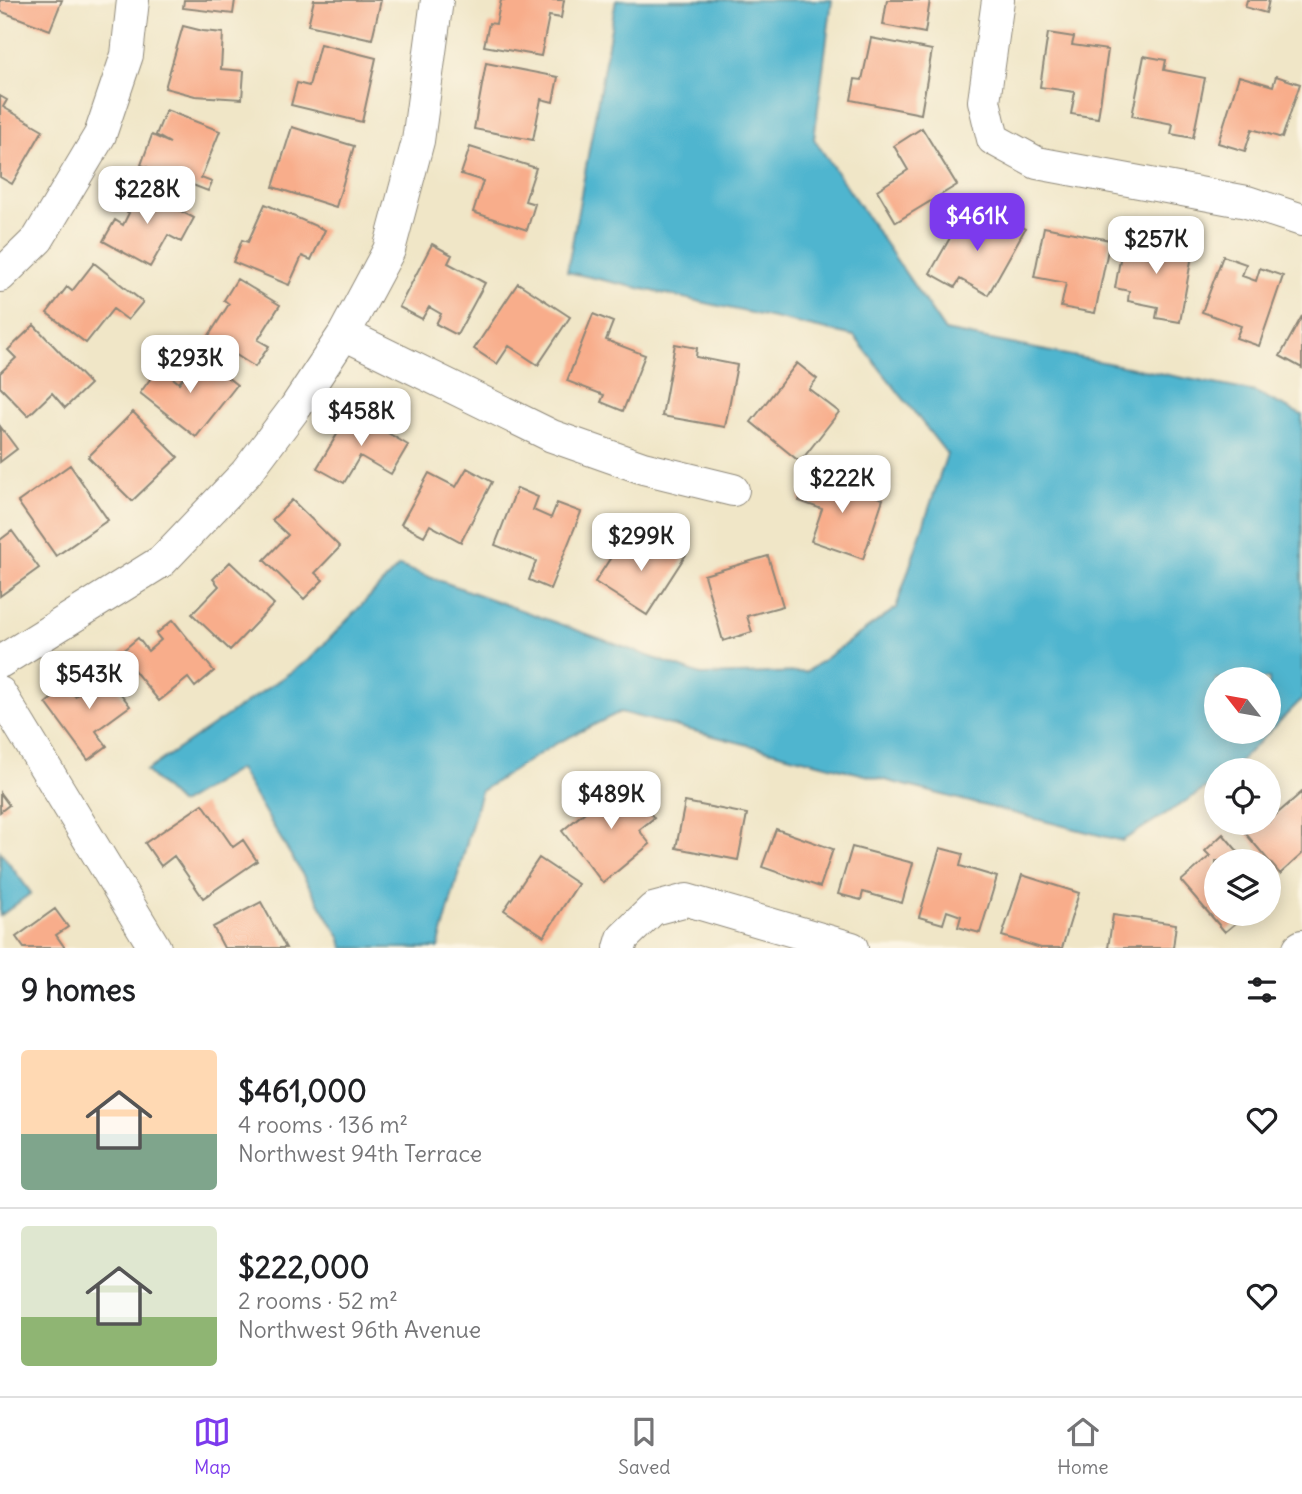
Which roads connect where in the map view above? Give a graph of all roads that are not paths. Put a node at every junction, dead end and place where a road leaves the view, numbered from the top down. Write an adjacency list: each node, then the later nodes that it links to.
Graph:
1 (134, 0): 5 (street)
2 (438, 0): 6 (street)
3 (998, 0): 4 (street)
4 (1302, 220)
5 (0, 276)
6 (344, 334): 7 (street); 8 (street)
7 (733, 490)
8 (0, 662)
9 (0, 693): 10 (street)
10 (155, 948)
11 (620, 948): 12 (street)
12 (852, 948)

